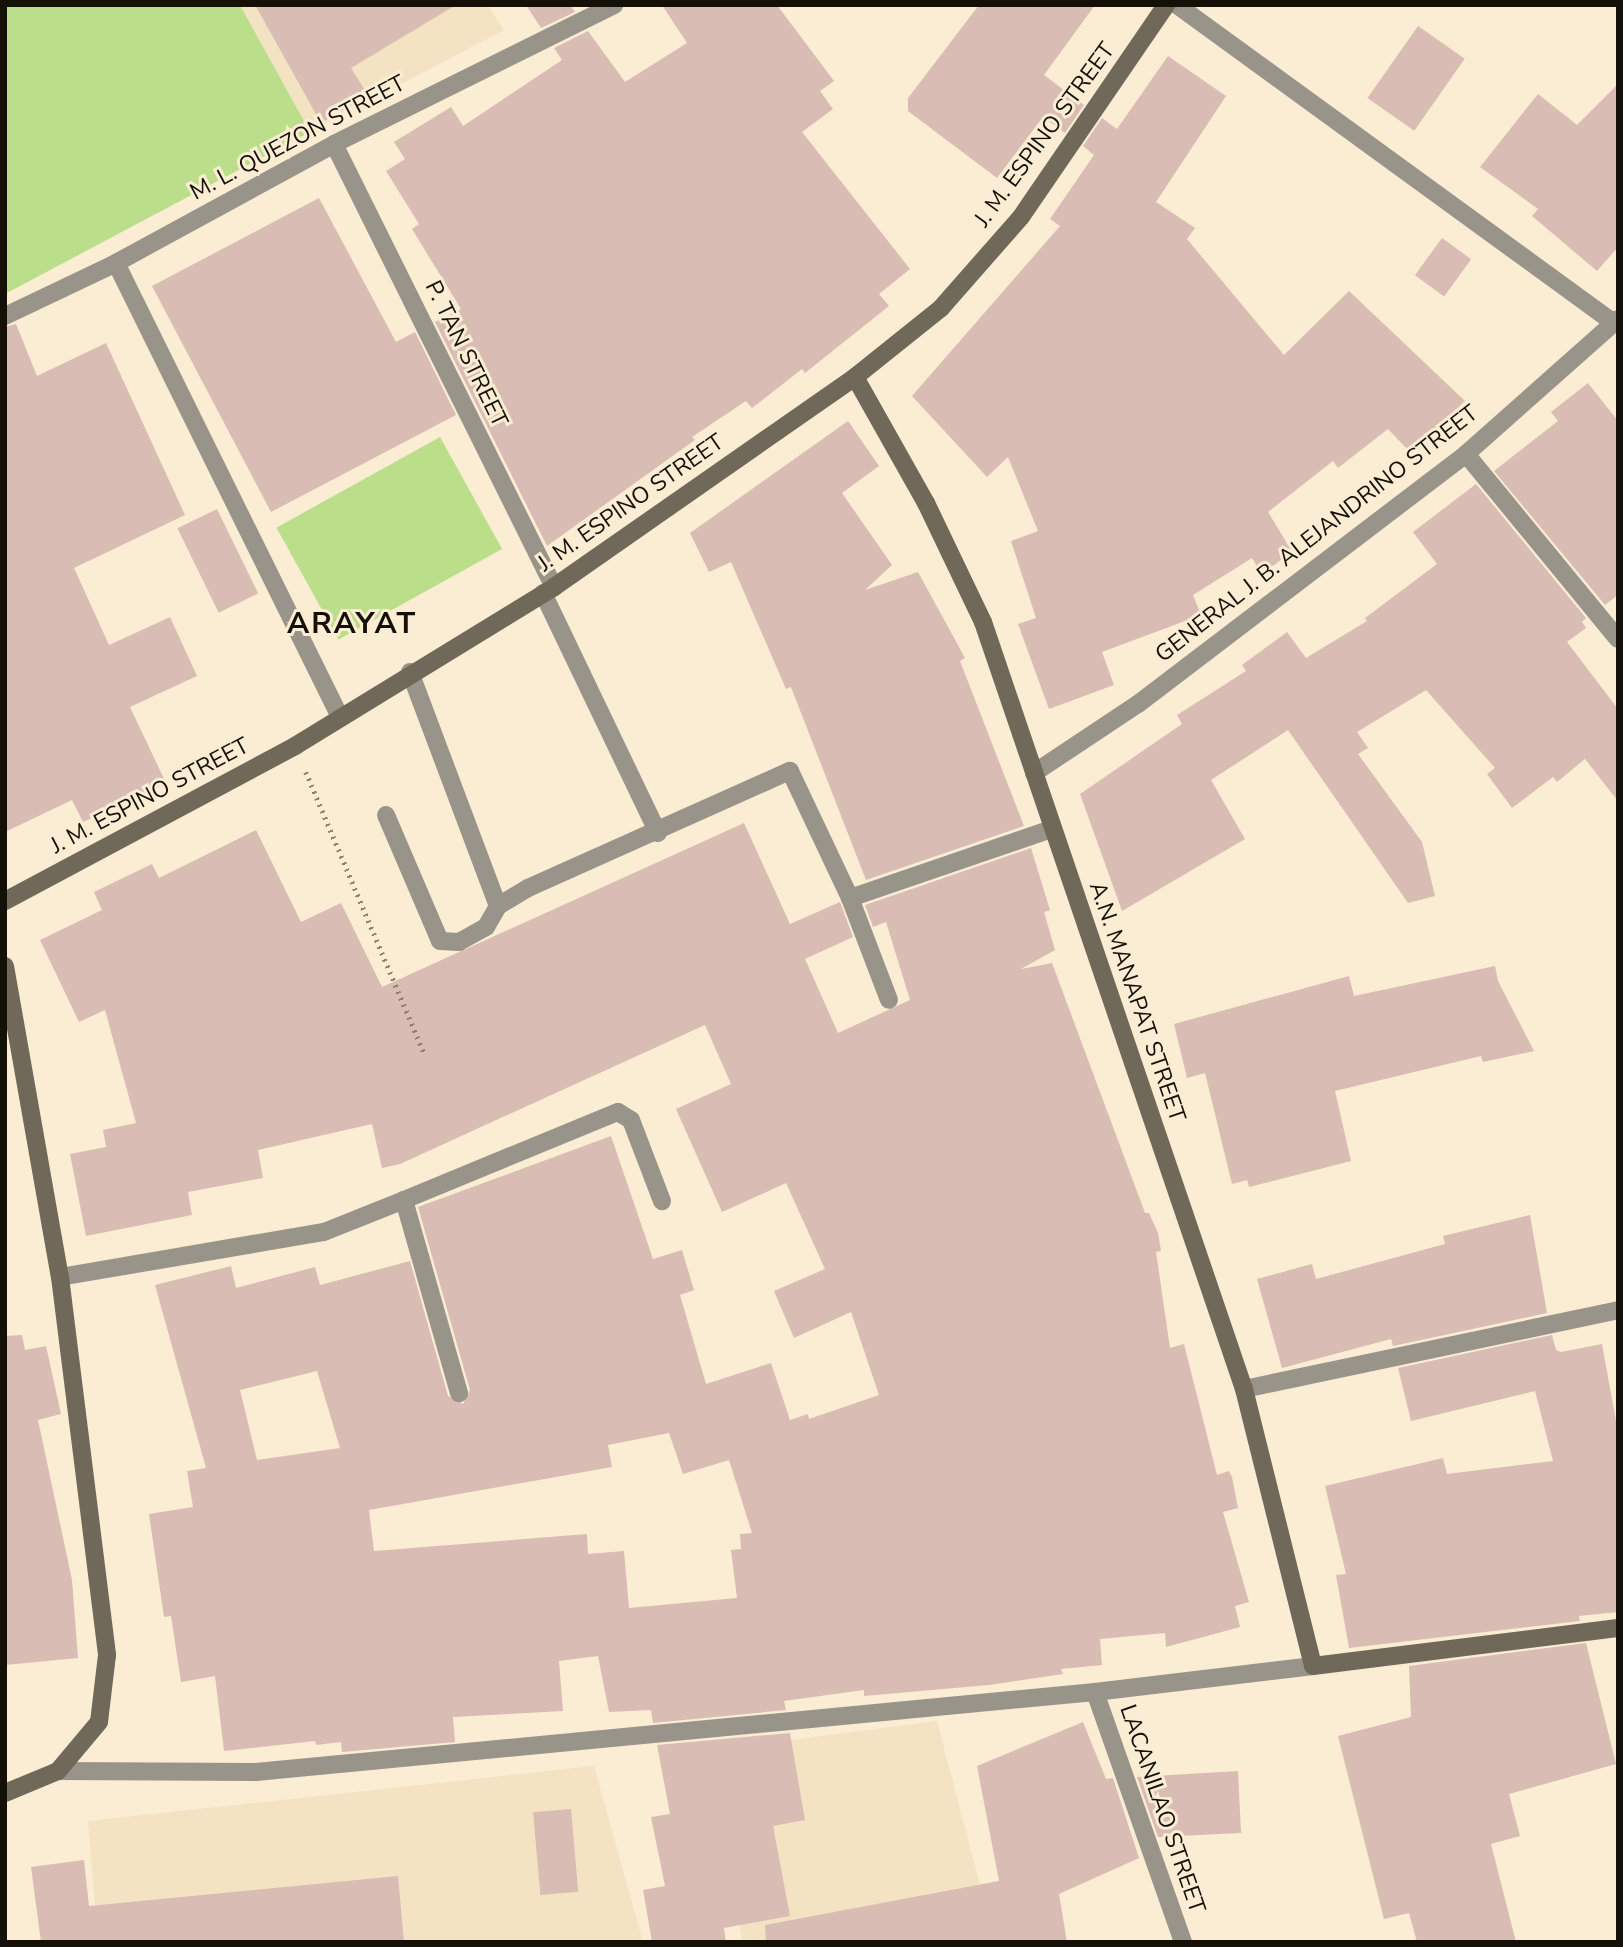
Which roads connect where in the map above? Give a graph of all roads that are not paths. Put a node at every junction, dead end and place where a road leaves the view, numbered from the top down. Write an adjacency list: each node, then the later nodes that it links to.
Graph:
1 (614, 5): 4 (street, M. L. QUEZON STREET)
2 (1166, 5): 8 (street, J. M. ESPINO STREET)
3 (1177, 5): 7 (street)
4 (334, 144): 5 (street, M. L. QUEZON STREET); 10 (street, P. TAN STREET)
5 (116, 263): 6 (street, M. L. QUEZON STREET); 13 (street)
6 (5, 316)
7 (1616, 321): 9 (street, GENERAL J. B. ALEJANDRINO STREET)
8 (855, 377): 10 (street, J. M. ESPINO STREET); 14 (street, A.N. MANAPAT STREET)
9 (1466, 454): 11 (street); 14 (street, GENERAL J. B. ALEJANDRINO STREET)
10 (549, 590): 12 (street, J. M. ESPINO STREET); 17 (street, P. TAN STREET)
11 (1618, 639)
12 (410, 671): 13 (street, J. M. ESPINO STREET); 20 (street)
13 (340, 717): 19 (street, J. M. ESPINO STREET)
14 (1034, 773): 16 (street, A.N. MANAPAT STREET)
15 (386, 815): 20 (street)
16 (1052, 829): 18 (street); 27 (street, A.N. MANAPAT STREET)
17 (658, 833): 18 (street); 20 (street)
18 (850, 898): 22 (street)
19 (5, 901)
20 (498, 905)
21 (5, 966): 25 (street)
22 (889, 1000)
23 (404, 1200): 24 (street); 25 (street); 28 (street)
24 (662, 1201)
25 (60, 1277): 32 (street)
26 (1618, 1310): 27 (street)
27 (1244, 1389): 30 (street, A.N. MANAPAT STREET)
28 (459, 1393)
29 (1618, 1628): 30 (street)
30 (1313, 1666): 31 (street)
31 (1095, 1692): 32 (street); 34 (street, LACANILAO STREET)
32 (58, 1771): 33 (street)
33 (5, 1793)
34 (1183, 1942)

